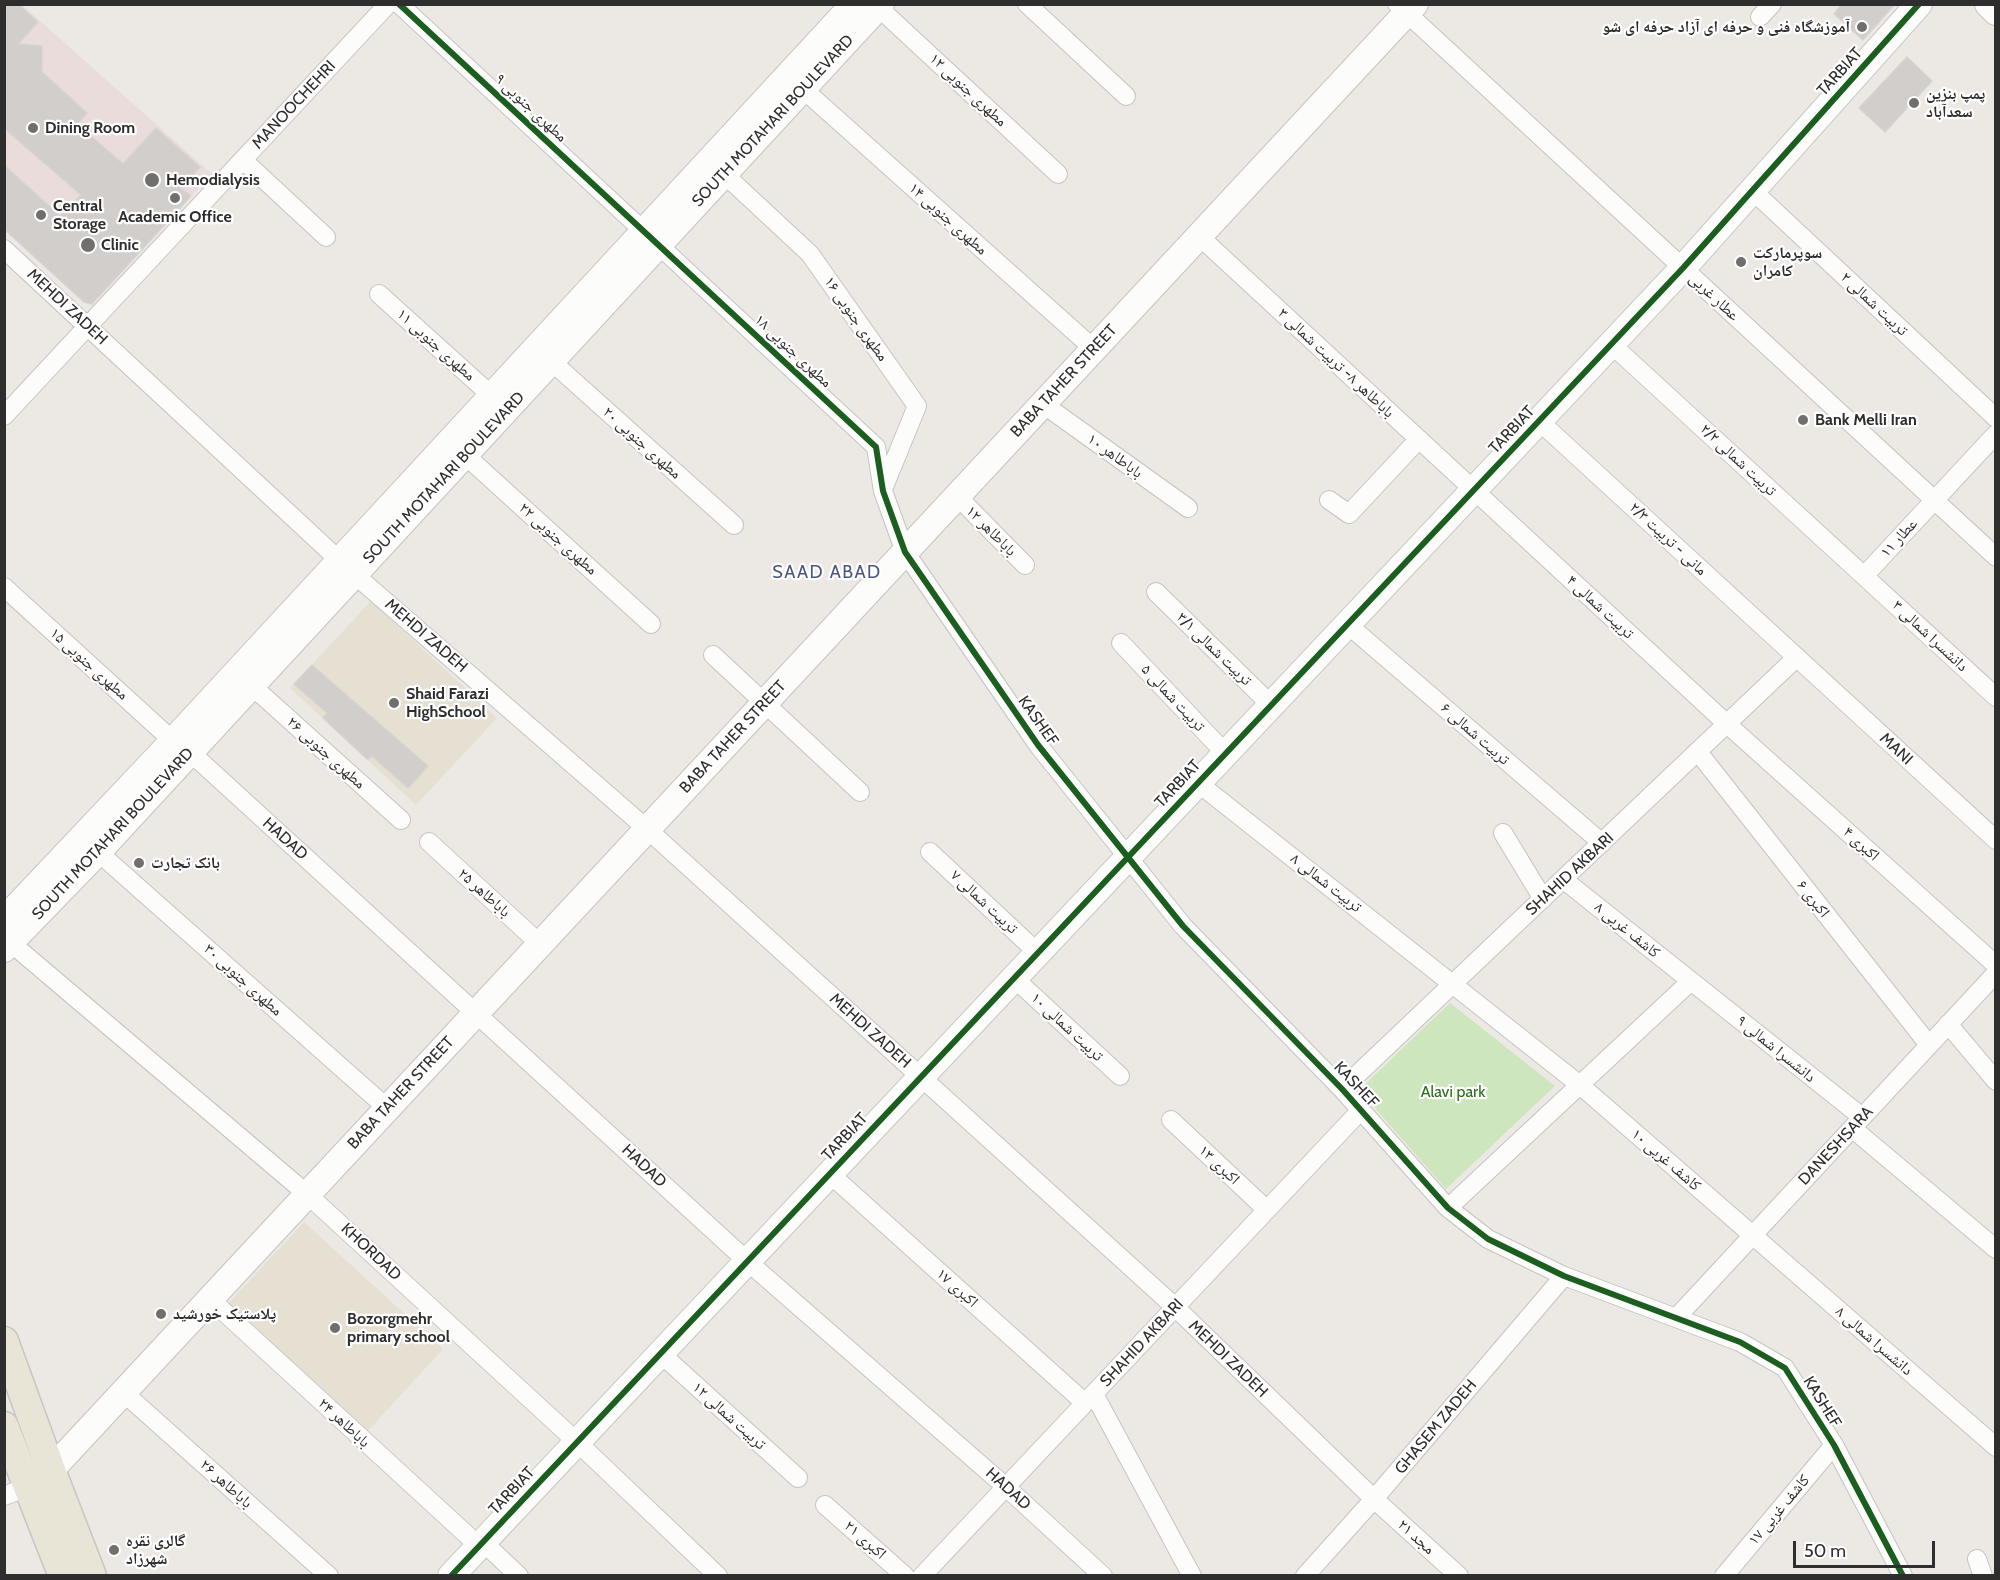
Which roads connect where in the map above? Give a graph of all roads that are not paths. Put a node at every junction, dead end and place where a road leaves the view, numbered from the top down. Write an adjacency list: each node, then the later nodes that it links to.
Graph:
1 (388, 4): 11 (street, MANOOCHEHRI)
2 (399, 4): 17 (street, مطهری جنوبی ۹)
3 (1027, 4): 10 (street)
4 (1919, 4): 14 (street, TARBIAT)
5 (1988, 4): 8 (street)
6 (871, 5): 9 (street, SOUTH MOTAHARI BOULEVARD); 13 (street, مطهری جنوبی ۱۲); 17 (street, SOUTH MOTAHARI BOULEVARD)
7 (1406, 7): 15 (street, BABA TAHER STREET); 19 (street, عطار غربی)
8 (1995, 12)
9 (803, 89): 12 (street, SOUTH MOTAHARI BOULEVARD); 23 (street, مطهری جنوبی ۱۴)
10 (1126, 96)
11 (243, 160): 16 (street); 21 (street, MANOOCHEHRI)
12 (724, 174): 17 (street, SOUTH MOTAHARI BOULEVARD); 33 (street, مطهری جنوبی ۱۶)
13 (1058, 174)
14 (1752, 190): 19 (street, TARBIAT); 28 (street, تربیت شمالی ۲)
15 (1199, 236): 23 (street, BABA TAHER STREET); 31 (street, باباطاهر ۸- تربیت شمالی ۳)
16 (326, 237)
17 (651, 238): 24 (street, SOUTH MOTAHARI BOULEVARD); 25 (street, SOUTH MOTAHARI BOULEVARD); 33 (street, مطهری جنوبی ۱۸)
18 (4, 249): 21 (street, MEHDI ZADEH)
19 (1683, 268): 22 (street, TARBIAT); 37 (street, عطار غربی)
20 (379, 294): 25 (street, مطهری جنوبی ۱۱)
21 (88, 326): 27 (street, MANOOCHEHRI); 43 (street, MEHDI ZADEH)
22 (1611, 344): 29 (street, TARBIAT); 44 (street, تربیت شمالی ۲/۲)
23 (1094, 349): 26 (street, BABA TAHER STREET)
24 (551, 361): 32 (street, SOUTH MOTAHARI BOULEVARD); 39 (street, مطهری جنوبی ۲۰)
25 (492, 396): 43 (street, SOUTH MOTAHARI BOULEVARD)
26 (1043, 404): 35 (street, BABA TAHER STREET); 38 (street, باباطاهر ۱۰)
27 (4, 416)
28 (1995, 418)
29 (1539, 420): 34 (street, TARBIAT); 51 (street, مانی - تربیت ۲/۳)
30 (1995, 434): 37 (street, عطار ۱۱)
31 (1419, 439): 34 (street, باباطاهر ۸- تربیت شمالی ۳); 36 (street)
32 (465, 455): 43 (street, SOUTH MOTAHARI BOULEVARD); 47 (street, مطهری جنوبی ۲۲)
33 (883, 490): 40 (street, KASHEF)
34 (1474, 490): 48 (street, TARBIAT); 56 (street, تربیت شمالی ۴)
35 (957, 496): 40 (street, BABA TAHER STREET); 42 (street, باباطاهر ۱۲)
36 (1329, 500)
37 (1934, 501): 41 (street, عطار غربی); 44 (street, عطار ۱۱)
38 (1188, 508)
39 (734, 525)
40 (905, 552): 54 (street, BABA TAHER STREET); 70 (street, KASHEF)
41 (1995, 557)
42 (1025, 565)
43 (347, 568): 52 (street, SOUTH MOTAHARI BOULEVARD); 57 (street, SOUTH MOTAHARI BOULEVARD); 63 (street, MEHDI ZADEH)
44 (1864, 576): 53 (street, دانشسرا شمالی ۳)
45 (4, 587): 57 (street, مطهری جنوبی ۱۵)
46 (1156, 592): 55 (street, تربیت شمالی ۳/۱)
47 (651, 624)
48 (1347, 624): 55 (street, TARBIAT); 67 (street, تربیت شمالی ۶)
49 (1121, 643): 59 (street, تربیت شمالی ۵)
50 (713, 655): 54 (street)
51 (1797, 657): 56 (street, SHAHID AKBARI); 65 (street, MANI)
52 (252, 686): 57 (street, SOUTH MOTAHARI BOULEVARD); 62 (street, مطهری جنوبی ۲۶)
53 (1995, 697)
54 (765, 702): 61 (street); 63 (street, BABA TAHER STREET)
55 (1271, 705): 59 (street, TARBIAT)
56 (1727, 724): 58 (street, SHAHID AKBARI); 76 (street, اکبری ۴)
57 (182, 747): 68 (street, SOUTH MOTAHARI BOULEVARD); 73 (street, SOUTH MOTAHARI BOULEVARD); 81 (street, HADAD)
58 (1698, 752): 67 (street, SHAHID AKBARI); 83 (street, اکبری ۶)
59 (1225, 753): 60 (street, TARBIAT)
60 (1198, 783): 70 (street, TARBIAT); 80 (street, تربیت شمالی ۸)
61 (860, 792)
62 (401, 820)
63 (647, 829): 74 (street, BABA TAHER STREET); 85 (street, MEHDI ZADEH)
64 (1503, 833): 72 (street)
65 (1995, 840)
66 (429, 842): 74 (street, باباطاهر ۲۵)
67 (1602, 843): 71 (street, SHAHID AKBARI)
68 (98, 852): 73 (street, SOUTH MOTAHARI BOULEVARD); 89 (street, مطهری جنوبی ۳۰)
69 (930, 852): 75 (street, تربیت شمالی ۷)
70 (1127, 858): 75 (street, TARBIAT); 88 (street, KASHEF)
71 (1564, 880): 72 (street, SHAHID AKBARI); 79 (street, کاشف غربی ۸)
72 (1543, 899): 80 (street, SHAHID AKBARI)
73 (7, 937): 94 (street, KHORDAD)
74 (540, 944): 81 (street, BABA TAHER STREET)
75 (1038, 952): 78 (street, TARBIAT)
76 (1995, 964)
77 (1995, 973): 82 (street, DANESHSARA)
78 (1014, 978): 84 (street, تربیت شمالی ۱۰); 85 (street, TARBIAT)
79 (1691, 981): 87 (street); 92 (street, دانشسرا شمالی ۹)
80 (1453, 984): 87 (street); 88 (street, SHAHID AKBARI)
81 (476, 1012): 89 (street, BABA TAHER STREET); 99 (street, HADAD)
82 (1948, 1024): 83 (street, DANESHSARA); 86 (street)
83 (1929, 1045): 92 (street, DANESHSARA)
84 (1120, 1076)
85 (921, 1077): 93 (street, TARBIAT); 102 (street, MEHDI ZADEH)
86 (1995, 1081)
87 (1580, 1085): 95 (street); 97 (street, کاشف غربی ۱۰)
88 (1342, 1089): 90 (street, KASHEF)
89 (387, 1108): 94 (street, BABA TAHER STREET)
90 (1361, 1110): 95 (street, KASHEF); 96 (street, SHAHID AKBARI)
91 (1171, 1120): 96 (street, اکبری ۱۳)
92 (1857, 1123): 97 (street, DANESHSARA); 98 (street, دانشسرا شمالی ۹)
93 (830, 1174): 99 (street, TARBIAT); 107 (street, اکبری ۱۷)
94 (307, 1194): 101 (street, BABA TAHER STREET); 109 (street, KHORDAD)
95 (1448, 1208): 100 (street, KASHEF)
96 (1267, 1209): 102 (street, SHAHID AKBARI)
97 (1753, 1235): 103 (street, DANESHSARA); 111 (street, دانشسرا شمالی ۸)
98 (1995, 1249)
99 (747, 1261): 105 (street, TARBIAT); 114 (street, HADAD)
100 (1564, 1276): 103 (street, KASHEF); 116 (street, GHASEM ZADEH)
101 (210, 1299): 106 (street, BABA TAHER STREET); 118 (street, باباطاهر ۲۴)
102 (1175, 1307): 107 (street, SHAHID AKBARI); 116 (street, MEHDI ZADEH)
103 (1676, 1318): 110 (street, KASHEF)
104 (4, 1341): 112 (main road)
105 (660, 1353): 109 (street, TARBIAT); 113 (street, تربیت شمالی ۱۲)
106 (123, 1392): 112 (street, BABA TAHER STREET); 121 (street, باباطاهر ۲۶)
107 (1089, 1398): 114 (street, SHAHID AKBARI); 128 (street, اکبری ۱۷)
108 (4, 1426): 115 (main road)
109 (577, 1442): 118 (street, TARBIAT); 124 (street, KHORDAD)
110 (1834, 1445): 131 (street, کاشف غربی ۱۷); 132 (street, KASHEF)
111 (1995, 1447)
112 (51, 1470): 120 (main road)
113 (798, 1478)
114 (1006, 1487): 126 (street, SHAHID AKBARI); 127 (street, HADAD)
115 (16, 1491): 119 (main road)
116 (1374, 1499): 129 (street, GHASEM ZADEH); 130 (street, مجد ۲۱)
117 (825, 1505): 125 (street, اکبری ۲۱)
118 (481, 1544): 122 (street, TARBIAT); 123 (street, باباطاهر ۲۴)
119 (63, 1575)
120 (92, 1575)
121 (329, 1575)
122 (451, 1575)
123 (519, 1575)
124 (718, 1575)
125 (905, 1575)
126 (922, 1575)
127 (1103, 1575)
128 (1192, 1575)
129 (1305, 1575)
130 (1459, 1575)
131 (1724, 1575)
132 (1903, 1575)

